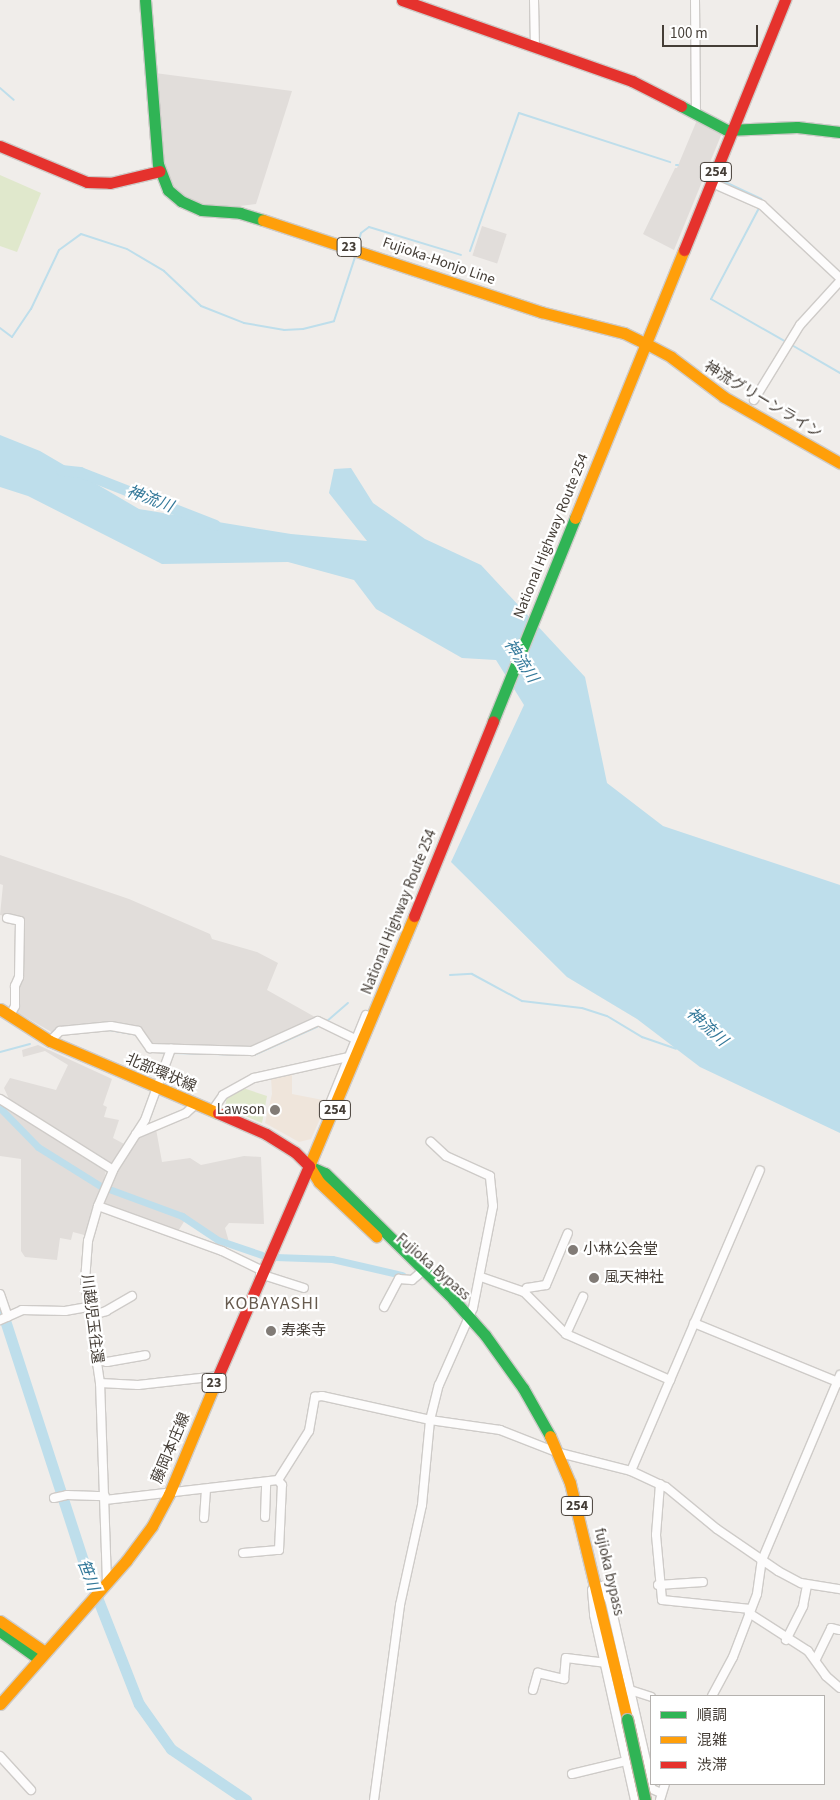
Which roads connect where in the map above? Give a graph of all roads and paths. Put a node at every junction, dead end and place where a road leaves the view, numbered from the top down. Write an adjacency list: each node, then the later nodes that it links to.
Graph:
1 (146, 0): 11 (main road, Fujioka-Honjo Line / 23)
2 (402, 0): 6 (main road)
3 (534, 0): 6 (street)
4 (695, 0): 7 (street)
5 (785, 0): 8 (main road, National Highway Route 254 / 254)
6 (535, 47): 7 (main road)
7 (696, 114): 8 (main road)
8 (732, 131): 9 (main road); 14 (main road, National Highway Route 254 / 254)
9 (840, 132)
10 (0, 146): 11 (main road)
11 (160, 171): 14 (main road, Fujioka-Honjo Line / 23)
12 (718, 186): 13 (street)
13 (840, 279): 15 (street)
14 (645, 349): 16 (main road, 神流グリーンライン); 28 (main road, National Highway Route 254 / 254)
15 (754, 400)
16 (840, 463)
17 (7, 918): 18 (street)
18 (5, 1012): 21 (main road, 北部環状線)
19 (366, 1015): 20 (street)
20 (355, 1039): 22 (street); 23 (street)
21 (50, 1040): 22 (street); 24 (main road, 北部環状線)
22 (171, 1049): 24 (street, 川越児玉往還)
23 (348, 1056): 27 (street); 28 (street)
24 (159, 1088): 26 (main road, 北部環状線); 29 (street, 川越児玉往還)
25 (0, 1099): 32 (street)
26 (196, 1104): 27 (main road, 北部環状線); 29 (street)
27 (212, 1111): 31 (main road, 北部環状線)
28 (331, 1119): 31 (main road, National Highway Route 254 / 254)
29 (136, 1134): 32 (street, 川越児玉往還)
30 (431, 1142): 38 (street)
31 (309, 1166): 36 (main road, 藤岡本庄線 / 23); 37 (main road, Fujioka Bypass / 254); 46 (main road, Fujioka Bypass / 254)
32 (114, 1170): 34 (street, 川越児玉往還)
33 (760, 1170): 48 (street)
34 (98, 1206): 36 (street); 45 (street, 川越児玉往還)
35 (568, 1234): 40 (street)
36 (260, 1272): 39 (street); 52 (main road, 藤岡本庄線 / 23)
37 (418, 1275): 44 (street); 46 (main road, Fujioka Bypass / 254)
38 (480, 1277): 40 (street); 46 (street)
39 (304, 1288)
40 (524, 1292): 49 (street)
41 (0, 1294): 47 (street)
42 (132, 1296): 45 (street)
43 (583, 1297): 49 (street)
44 (384, 1307)
45 (89, 1311): 47 (street); 51 (street, 川越児玉往還)
46 (469, 1317): 56 (street); 57 (main road, fujioka bypass / 254)
47 (4, 1319)
48 (694, 1323): 53 (street); 54 (street)
49 (566, 1334): 53 (street)
50 (145, 1355): 51 (street)
51 (97, 1360): 55 (street, 川越児玉往還)
52 (218, 1376): 55 (street); 63 (main road, 藤岡本庄線 / 23)
53 (670, 1380): 58 (street)
54 (839, 1380): 69 (street)
55 (100, 1383): 65 (street, 川越児玉往還)
56 (430, 1420): 57 (street); 59 (street); 101 (street)
57 (556, 1452): 58 (street); 70 (main road, fujioka bypass / 254)
58 (631, 1471): 61 (street)
59 (278, 1480): 60 (street); 68 (street)
60 (266, 1482): 62 (street); 66 (street)
61 (660, 1484): 69 (street); 72 (street)
62 (206, 1490): 63 (street); 67 (street)
63 (169, 1494): 65 (street); 74 (main road, 藤岡本庄線 / 23)
64 (54, 1498): 65 (street)
65 (105, 1498): 74 (street, 川越児玉往還)
66 (265, 1517)
67 (204, 1518)
68 (243, 1554)
69 (762, 1560): 73 (street); 76 (street)
70 (594, 1570): 83 (street); 86 (street); 103 (main road, fujioka bypass / 254, bridge)
71 (703, 1582): 72 (street)
72 (658, 1585): 76 (street)
73 (807, 1585): 75 (street); 80 (street)
74 (104, 1586): 81 (main road, 藤岡本庄線 / 23)
75 (838, 1587)
76 (750, 1611): 80 (street); 87 (street)
77 (0, 1621): 81 (main road)
78 (840, 1630): 82 (street)
79 (0, 1631): 81 (main road)
80 (786, 1640): 82 (street)
81 (42, 1655): 89 (main road, 藤岡本庄線 / 23)
82 (816, 1659): 84 (street)
83 (605, 1663): 85 (street); 92 (street)
84 (840, 1688)
85 (533, 1690)
86 (630, 1690): 88 (street); 90 (street)
87 (713, 1695)
88 (650, 1698)
89 (1, 1701)
90 (648, 1749): 92 (street); 93 (street)
91 (0, 1756): 99 (street)
92 (626, 1758): 94 (street); 95 (street)
93 (650, 1767)
94 (572, 1774)
95 (631, 1782): 96 (street); 102 (street)
96 (650, 1785)
97 (652, 1785): 100 (street)
98 (665, 1785): 100 (street)
99 (31, 1790)
100 (661, 1797)
101 (374, 1800)
102 (635, 1800)
103 (645, 1800)

